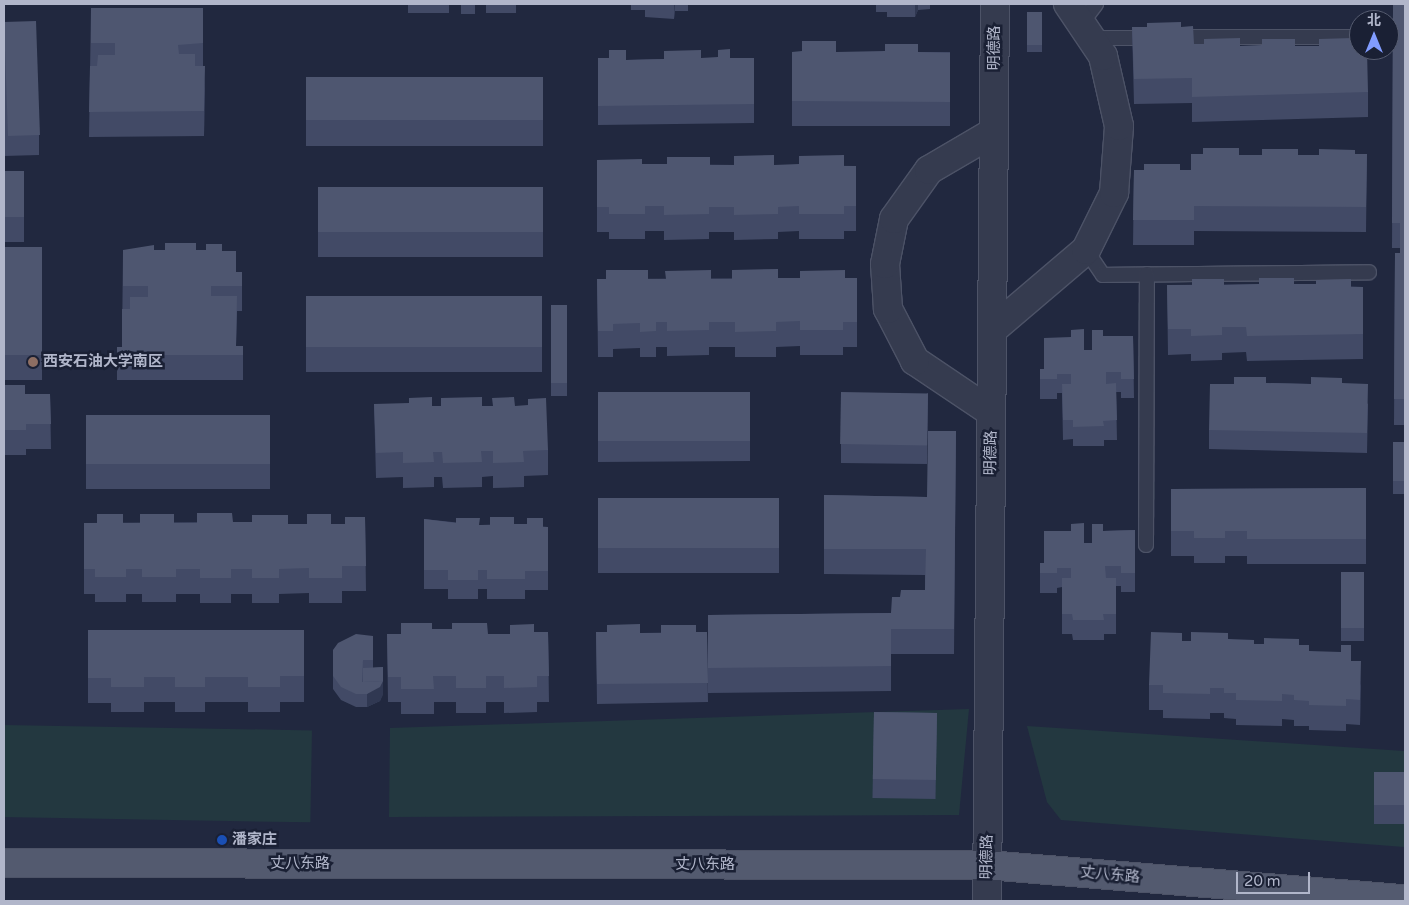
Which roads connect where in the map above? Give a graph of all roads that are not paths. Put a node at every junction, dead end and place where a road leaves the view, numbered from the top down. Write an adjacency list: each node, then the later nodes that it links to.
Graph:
1 (995, 4): 4 (street, 明德路)
2 (1084, 17): 3 (lane); 5 (street)
3 (1349, 36)
4 (994, 132): 8 (street, 明德路); 9 (street)
5 (1086, 250): 7 (lane); 8 (street)
6 (1369, 272): 7 (lane)
7 (1147, 274): 10 (lane)
8 (992, 330): 9 (street, 明德路)
9 (991, 412): 12 (street, 明德路)
10 (1146, 545)
11 (4, 863): 12 (main road, 丈八东路)
12 (987, 865): 13 (main road, 丈八东路); 14 (street, 明德路)
13 (1405, 899)
14 (986, 901)

